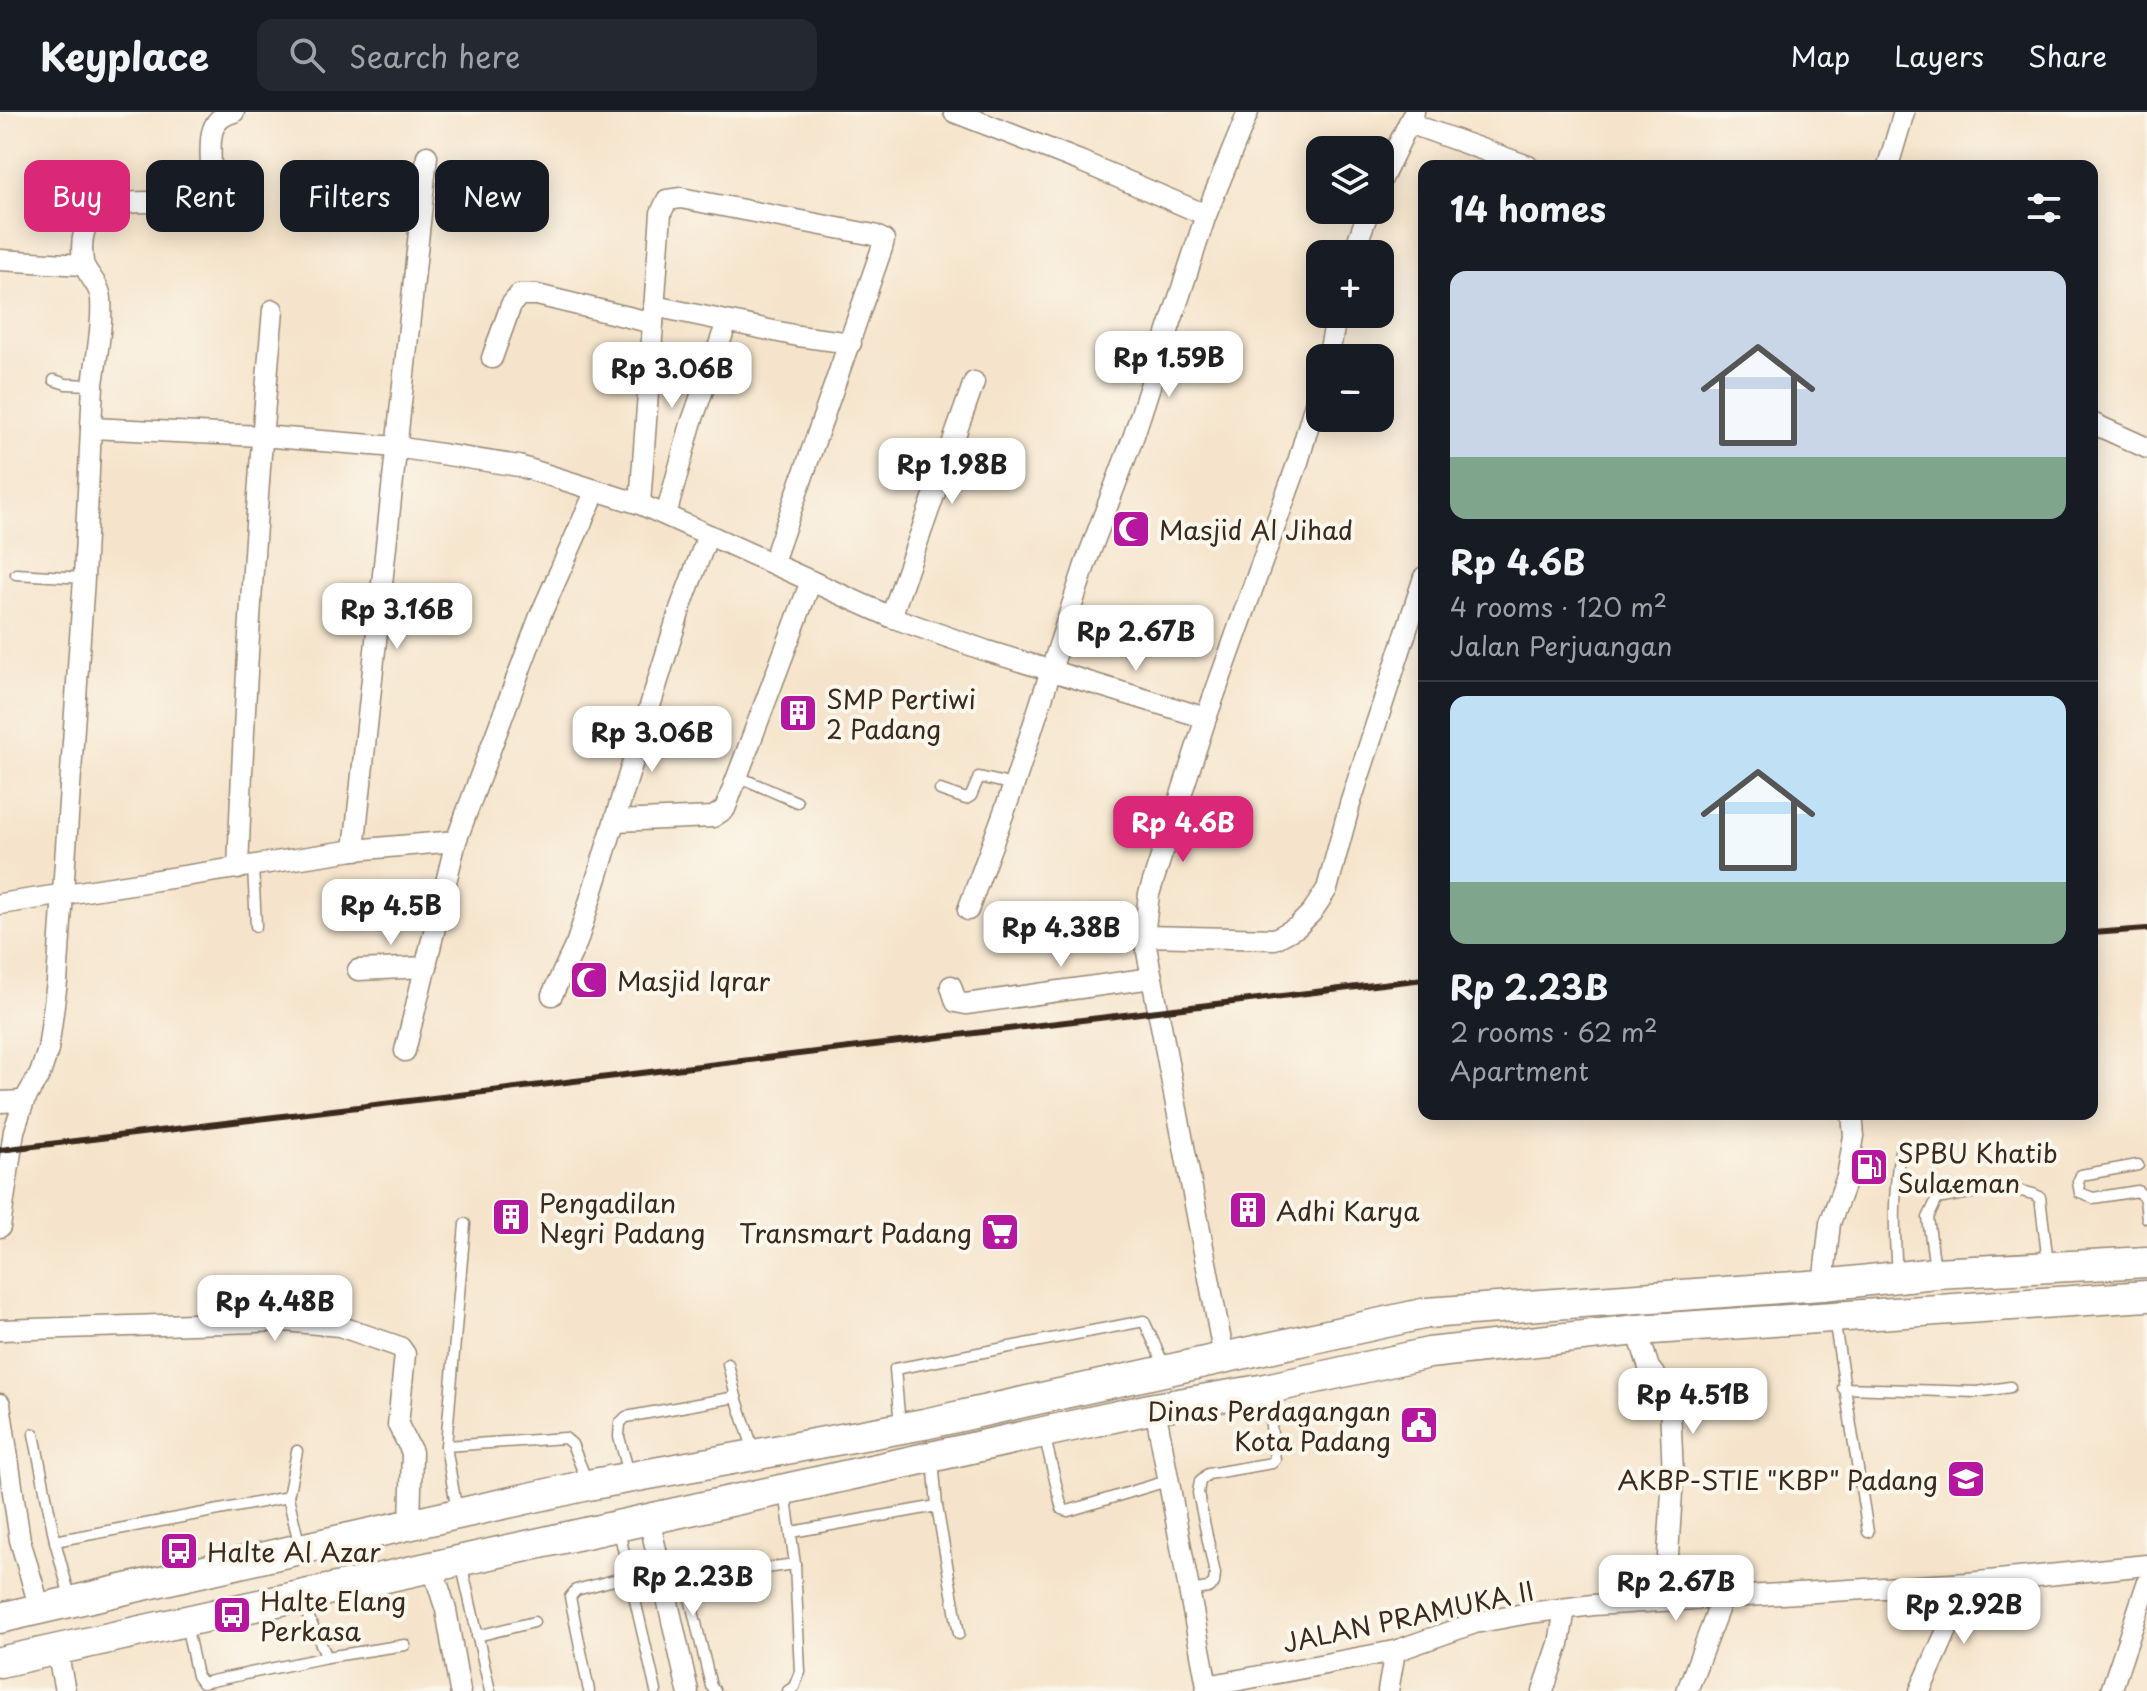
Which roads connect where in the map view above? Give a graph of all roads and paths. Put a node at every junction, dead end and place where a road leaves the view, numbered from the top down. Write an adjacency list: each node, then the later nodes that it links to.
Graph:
1 (234, 112): 12 (street)
2 (954, 112): 10 (street)
3 (1248, 112): 10 (street)
4 (1904, 112): 9 (street)
5 (1411, 117): 6 (street); 8 (street)
6 (1394, 153)
7 (427, 156): 25 (street)
8 (1514, 160)
9 (1890, 160)
10 (1206, 215): 37 (street)
11 (0, 260): 12 (street)
12 (83, 265): 20 (street)
13 (273, 310): 24 (street)
14 (653, 315): 15 (street); 16 (street); 17 (street); 28 (street)
15 (727, 322): 16 (street); 29 (street)
16 (851, 343): 31 (street)
17 (492, 358)
18 (54, 380): 20 (lane)
19 (974, 382): 36 (street)
20 (93, 385): 22 (street)
21 (2098, 426): 26 (street)
22 (91, 428): 24 (street); 33 (street)
23 (1307, 432): 38 (street)
24 (261, 436): 25 (street); 46 (street)
25 (396, 447): 27 (street); 45 (street)
26 (2147, 448)
27 (596, 490): 28 (street); 44 (street)
28 (640, 504): 29 (street)
29 (666, 515): 30 (street)
30 (708, 535): 31 (street); 43 (street)
31 (773, 562): 34 (street)
32 (16, 574): 33 (lane)
33 (84, 578): 47 (street)
34 (811, 581): 36 (street); 39 (street)
35 (1418, 595): 51 (street)
36 (891, 617): 37 (street)
37 (1052, 671): 38 (street); 40 (street)
38 (1206, 718): 51 (street)
39 (739, 777): 42 (lane); 43 (street)
40 (1014, 785): 41 (lane); 49 (street)
41 (940, 790)
42 (797, 802)
43 (615, 821): 56 (street)
44 (456, 841): 45 (street); 52 (street)
45 (354, 850): 46 (street)
46 (245, 868): 47 (street); 50 (lane)
47 (65, 892): 48 (street); 58 (street)
48 (0, 904)
49 (968, 910)
50 (256, 926)
51 (1144, 936): 54 (street)
52 (427, 967): 53 (street); 57 (street)
53 (358, 970)
54 (1152, 978): 55 (street); 76 (street)
55 (951, 986)
56 (552, 995)
57 (405, 1051)
58 (24, 1101): 59 (street); 65 (street)
59 (0, 1102)
60 (1853, 1120): 70 (street)
61 (1901, 1145): 69 (lane)
62 (2138, 1165): 63 (lane)
63 (2147, 1218)
64 (465, 1224): 88 (lane)
65 (0, 1227)
66 (2147, 1262): 67 (main road)
67 (2048, 1269): 68 (main road); 68 (lane)
68 (1935, 1273): 69 (main road)
69 (1897, 1277): 70 (main road)
70 (1823, 1285): 76 (main road)
71 (2147, 1296): 72 (street); 73 (main road)
72 (2147, 1307)
73 (1834, 1317): 75 (main road); 80 (lane)
74 (0, 1330): 101 (street)
75 (1637, 1330): 81 (main road); 108 (street)
76 (1224, 1357): 78 (main road)
77 (728, 1364): 82 (lane)
78 (1167, 1371): 85 (main road); 85 (lane)
79 (2010, 1387): 80 (lane)
80 (1843, 1388): 104 (lane)
81 (1266, 1389): 84 (main road); 115 (lane)
82 (736, 1397): 90 (lane); 92 (lane)
83 (0, 1404): 119 (street)
84 (1155, 1408): 86 (main road); 93 (street)
85 (900, 1427): 90 (main road)
86 (1044, 1432): 91 (main road); 93 (lane)
87 (34, 1434): 106 (lane)
88 (446, 1446): 94 (lane); 99 (lane)
89 (297, 1451): 97 (lane)
90 (755, 1453): 92 (main road)
91 (933, 1458): 95 (main road); 98 (lane)
92 (630, 1477): 94 (main road)
93 (1170, 1480): 115 (street)
94 (588, 1485): 96 (main road)
95 (785, 1490): 100 (main road); 103 (lane)
96 (543, 1496): 99 (main road); 105 (main road)
97 (288, 1497): 106 (lane); 107 (lane)
98 (937, 1506): 103 (lane); 124 (lane)
99 (457, 1514): 101 (main road)
100 (649, 1519): 102 (main road); 137 (street)
101 (410, 1524): 107 (main road)
102 (617, 1525): 105 (main road); 112 (lane)
103 (792, 1532): 110 (lane)
104 (1868, 1532)
105 (553, 1540): 109 (main road)
106 (55, 1541): 118 (lane)
107 (300, 1549): 118 (main road)
108 (1668, 1555)
109 (447, 1563): 116 (main road); 125 (lane); 133 (street)
110 (795, 1564): 138 (lane); 139 (lane)
111 (2147, 1565): 113 (street, JALAN PRAMUKA II)
112 (629, 1576): 135 (lane); 136 (lane)
113 (1968, 1583): 117 (street, JALAN PRAMUKA II); 143 (street)
114 (2147, 1584): 144 (street)
115 (1190, 1591): 131 (street)
116 (300, 1597): 122 (main road); 129 (lane)
117 (1722, 1599): 120 (street, JALAN PRAMUKA II); 142 (street)
118 (72, 1602): 119 (main road)
119 (40, 1609): 121 (main road)
120 (1565, 1609): 128 (street, JALAN PRAMUKA II); 141 (street)
121 (0, 1618)
122 (186, 1622): 127 (main road); 129 (lane)
123 (534, 1622): 125 (lane)
124 (959, 1634)
125 (477, 1636): 134 (lane)
126 (405, 1645): 129 (lane)
127 (57, 1650): 130 (main road); 132 (street)
128 (1395, 1651): 131 (street, JALAN PRAMUKA II); 140 (street)
129 (327, 1657)
130 (0, 1662)
131 (1206, 1688)
132 (65, 1691)
133 (460, 1691)
134 (490, 1691)
135 (589, 1691)
136 (656, 1691)
137 (688, 1691)
138 (715, 1691)
139 (788, 1691)
140 (1388, 1691)
141 (1543, 1691)
142 (1687, 1691)
143 (1920, 1691)
144 (2111, 1691)

